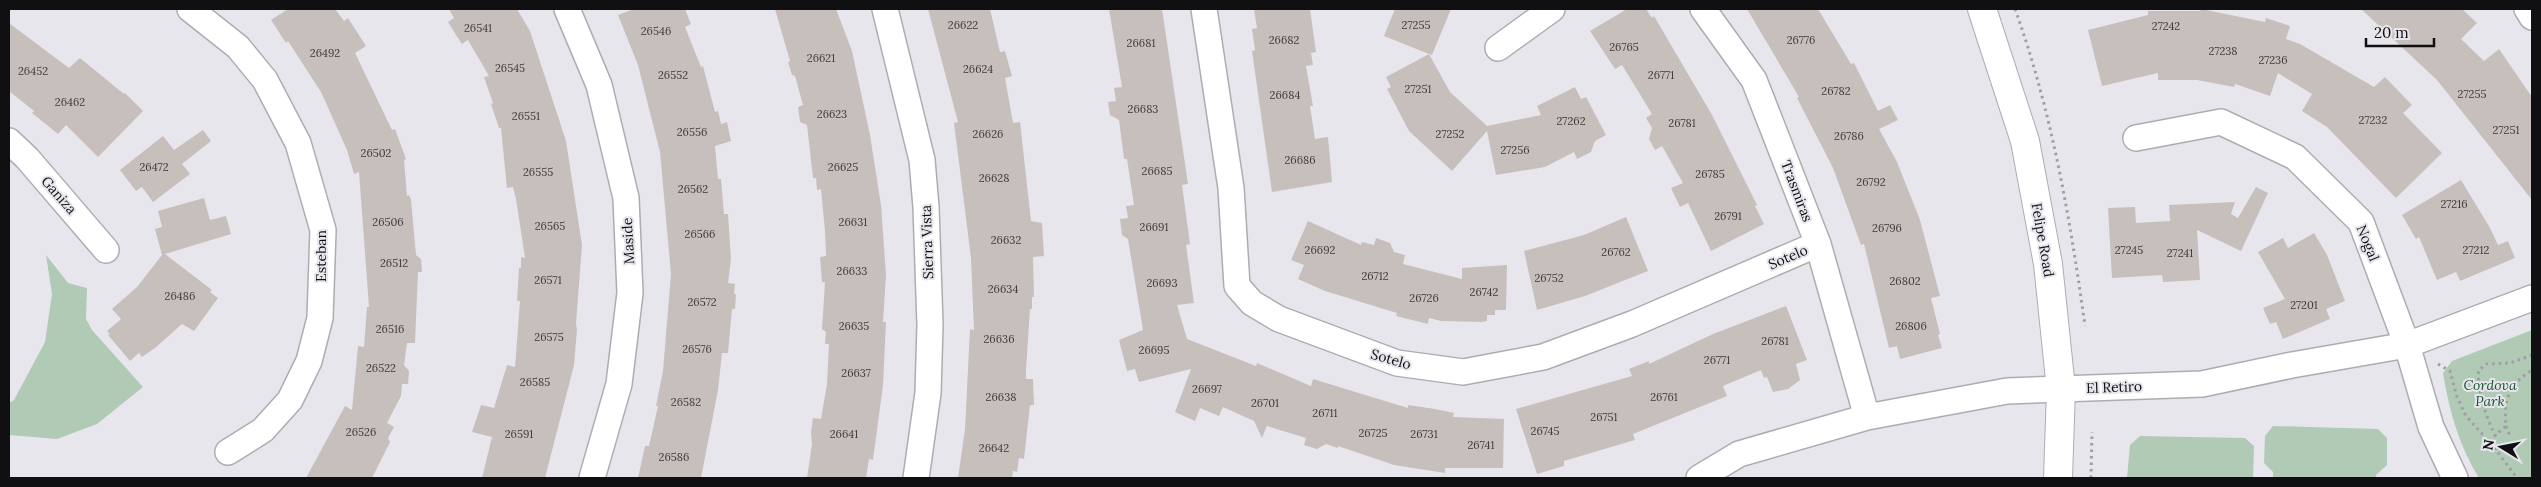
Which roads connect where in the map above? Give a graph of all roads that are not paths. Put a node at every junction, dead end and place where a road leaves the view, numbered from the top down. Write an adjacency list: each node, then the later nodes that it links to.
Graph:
1 (190, 9): 19 (street, Esteban)
2 (567, 9): 20 (street, Maside)
3 (886, 9): 21 (street, Sierra Vista)
4 (1204, 9): 13 (street, Sotelo)
5 (1552, 9): 10 (street)
6 (1703, 9): 13 (street, Trasmiras)
7 (1982, 9): 17 (main road, Felipe Road)
8 (2527, 9): 9 (street)
9 (2532, 17)
10 (1498, 48)
11 (2136, 138): 16 (street, Nogal)
12 (9, 141): 14 (street, Ganiza)
13 (1818, 244): 18 (street, Trasmiras)
14 (106, 250)
15 (2532, 298): 16 (street, El Retiro)
16 (2407, 345): 17 (street, El Retiro); 24 (street, Nogal)
17 (2061, 389): 18 (street, El Retiro); 23 (main road, Felipe Road)
18 (1867, 417): 22 (street, El Retiro)
19 (228, 452)
20 (592, 478)
21 (916, 478)
22 (1698, 478)
23 (2058, 478)
24 (2455, 478)

